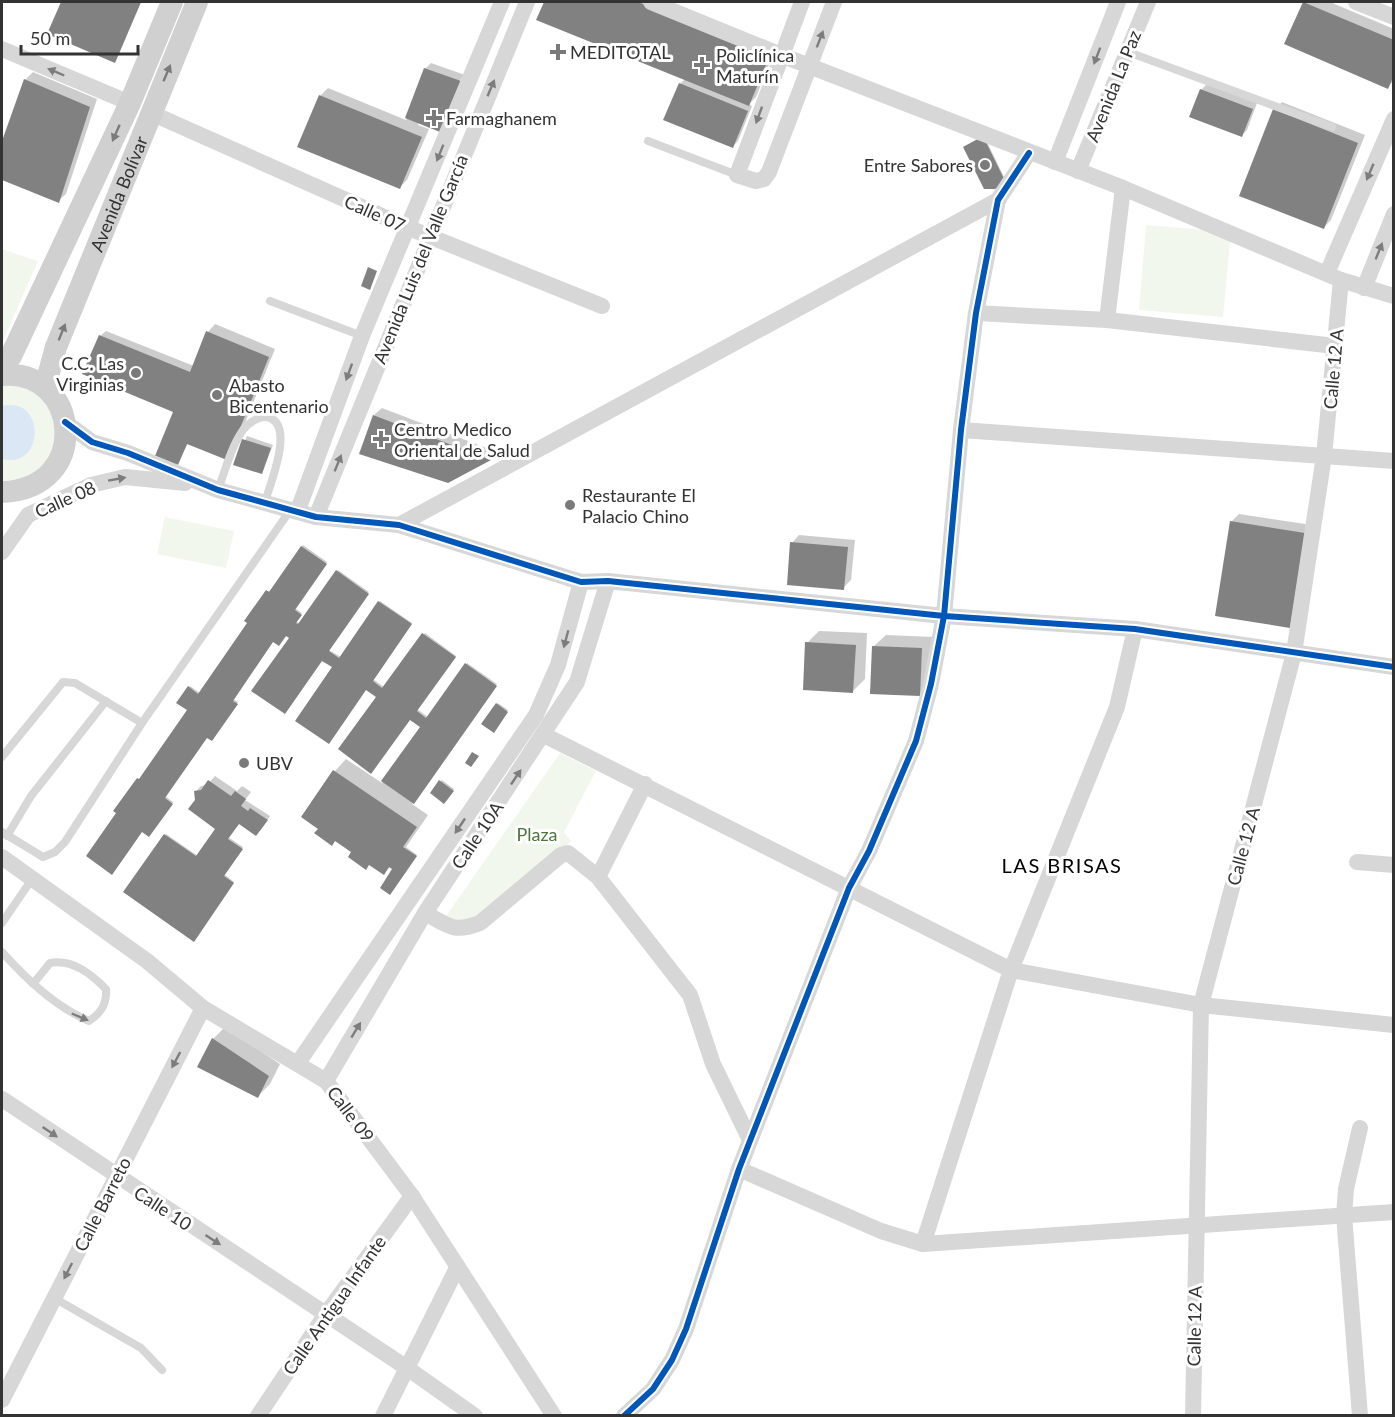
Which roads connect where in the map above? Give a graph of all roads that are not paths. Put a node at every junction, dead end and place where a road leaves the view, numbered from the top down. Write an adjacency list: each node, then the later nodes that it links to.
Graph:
1 (172, 2): 16 (street, Avenida Bolívar)
2 (197, 2): 17 (street, Avenida Bolívar, one-way to 2)
3 (502, 2): 28 (street, Avenida Luis del Valle García, one-way to 28)
4 (527, 2): 29 (street, Avenida Luis del Valle García, one-way to 4)
5 (651, 2): 14 (street)
6 (802, 2): 14 (street)
7 (834, 2): 15 (street, one-way to 7)
8 (1118, 2): 22 (street, Avenida La Paz, one-way to 22)
9 (1148, 2): 13 (street, Avenida La Paz)
10 (1356, 2): 11 (street)
11 (1394, 17)
12 (2, 50): 16 (street, one-way to 12)
13 (1128, 52): 19 (lane); 23 (street, Avenida La Paz)
14 (781, 55): 15 (street); 24 (street, one-way to 24)
15 (809, 66): 21 (street); 24 (street)
16 (130, 103): 39 (street, Avenida Bolívar, one-way to 39)
17 (151, 113): 28 (street, Calle 07); 41 (street, Avenida Bolívar, one-way to 17)
18 (1394, 118): 30 (street, Calle 12 A, one-way to 30)
19 (1332, 127)
20 (648, 141): 24 (lane)
21 (1029, 153): 22 (street); 26 (street)
22 (1055, 162): 23 (street)
23 (1078, 171): 25 (street)
24 (737, 175)
25 (1123, 188): 30 (street); 36 (street)
26 (998, 200): 35 (street); 51 (street)
27 (1394, 214): 31 (street, one-way to 27)
28 (409, 228): 29 (street, Calle 07); 37 (street, Avenida Luis del Valle García)
29 (429, 236): 34 (street, Calle 07); 50 (street, Avenida Luis del Valle García, one-way to 29)
30 (1334, 277): 31 (street); 38 (street, Calle 12 A)
31 (1364, 288): 32 (street)
32 (1394, 296)
33 (270, 301): 37 (lane)
34 (602, 306)
35 (976, 313): 36 (street); 43 (street)
36 (1107, 320): 38 (street)
37 (362, 336): 49 (street, Avenida Luis del Valle García, one-way to 49)
38 (1335, 346): 44 (street, Calle 12 A)
39 (2, 367)
40 (2, 375): 41 (street)
41 (45, 387): 42 (street)
42 (65, 422): 46 (street); 47 (street)
43 (962, 430): 44 (street); 55 (street)
44 (1324, 456): 45 (street); 57 (street, Calle 12 A)
45 (1394, 461)
46 (218, 490): 48 (street); 48 (lane); 52 (street, Calle 08, one-way to 46)
47 (7, 497)
48 (265, 502): 49 (street)
49 (295, 510): 50 (street); 60 (lane)
50 (316, 517): 51 (street)
51 (399, 525): 54 (street)
52 (2, 552)
53 (608, 581): 54 (street); 55 (street); 61 (street, Calle 10A)
54 (581, 582): 79 (street, Calle 10A, one-way to 79)
55 (944, 616): 56 (street); 70 (street)
56 (1136, 629): 57 (street); 74 (street)
57 (1294, 653): 58 (street); 76 (street, Calle 12 A)
58 (1394, 667)
59 (106, 701): 60 (lane); 62 (lane); 64 (lane)
60 (142, 723): 64 (lane)
61 (544, 735): 63 (street); 71 (street, Calle 10A, one-way to 61)
62 (2, 757)
63 (645, 784): 68 (street); 70 (street)
64 (4, 833)
65 (2, 857): 69 (street, Calle 09)
66 (1357, 862): 67 (street)
67 (1394, 865)
68 (598, 877): 71 (street); 83 (street)
69 (32, 879): 72 (lane); 77 (street, Calle 09)
70 (849, 888): 74 (street); 83 (street)
71 (425, 913): 80 (street, Calle 10A, one-way to 71)
72 (2, 923)
73 (2, 952): 75 (lane)
74 (1011, 970): 76 (street); 90 (street)
75 (33, 984): 75 (lane, one-way to 75)
76 (1201, 1005): 78 (street); 89 (street, Calle 12 A)
77 (203, 1008): 79 (street, Calle 09); 85 (street, Calle Barreto, one-way to 85)
78 (1394, 1025)
79 (298, 1063): 80 (street, Calle 09)
80 (326, 1081): 86 (street, Calle 09)
81 (2, 1100): 85 (street, Calle 10, one-way to 85)
82 (1360, 1128): 88 (street)
83 (750, 1140): 84 (street)
84 (739, 1169): 90 (street); 101 (street)
85 (116, 1176): 92 (street, Calle Barreto, one-way to 92); 93 (street, Calle 10, one-way to 93)
86 (412, 1196): 91 (street, Calle 09); 93 (street, Calle Antigua Infante)
87 (1394, 1212): 88 (street)
88 (1344, 1215): 89 (street); 103 (street)
89 (1196, 1227): 90 (street); 102 (street, Calle 12 A)
90 (923, 1244)
91 (457, 1268): 94 (street); 100 (street, Calle 09)
92 (54, 1298): 95 (lane); 96 (street, Calle Barreto)
93 (326, 1314): 94 (street, Calle 10); 97 (street, Calle Antigua Infante)
94 (407, 1368): 98 (street); 99 (street, Calle 10)
95 (162, 1370)
96 (2, 1400)
97 (258, 1416)
98 (382, 1416)
99 (475, 1416)
100 (554, 1416)
101 (624, 1416)
102 (1193, 1416)
103 (1360, 1416)

